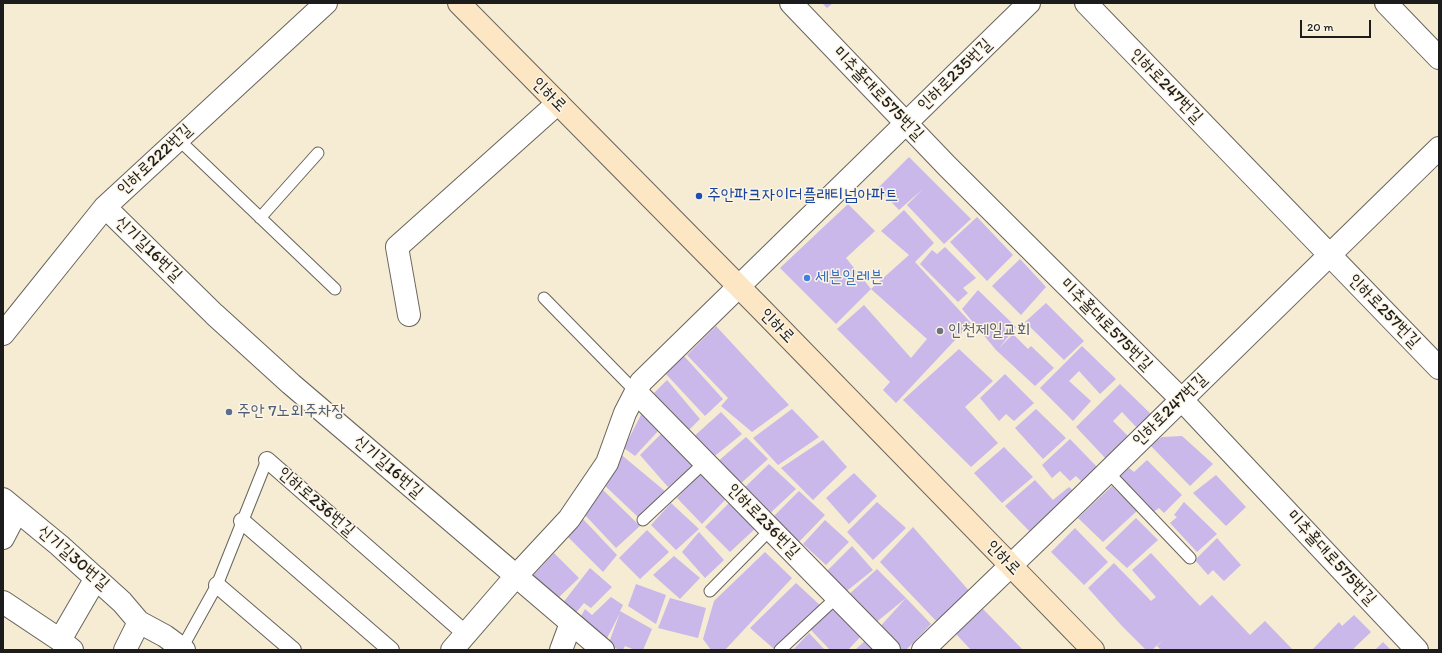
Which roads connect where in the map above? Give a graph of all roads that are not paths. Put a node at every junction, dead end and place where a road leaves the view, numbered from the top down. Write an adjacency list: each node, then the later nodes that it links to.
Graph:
1 (326, 3): 10 (street, 인하로222번길)
2 (459, 3): 8 (main road, 인하로)
3 (791, 3): 9 (street, 미추홀대로575번길)
4 (1029, 3): 9 (street, 인하로235번길)
5 (1086, 3): 15 (street, 인하로247번길)
6 (1386, 3): 7 (street)
7 (1439, 58)
8 (558, 103): 16 (main road, 인하로); 19 (street)
9 (906, 123): 16 (street, 인하로235번길); 23 (street, 미추홀대로575번길)
10 (178, 139): 13 (street, 인하로222번길); 14 (lane)
11 (1439, 148): 15 (street, 인하로247번길)
12 (318, 153): 14 (lane)
13 (104, 207): 20 (street, 인하로222번길); 34 (street, 신기길16번길)
14 (260, 218): 17 (lane)
15 (1330, 254): 21 (street, 인하로257번길); 23 (street, 인하로247번길)
16 (739, 287): 22 (street, 인하로236번길); 33 (main road, 인하로)
17 (335, 289)
18 (544, 298): 22 (lane)
19 (409, 315)
20 (3, 334)
21 (1439, 368)
22 (636, 392): 25 (street, 인하로236번길); 34 (street, 인하로236번길)
23 (1181, 399): 26 (street, 인하로247번길); 54 (street, 미추홀대로575번길)
24 (267, 460): 29 (lane, 인하로236번길); 42 (street, 인하로236번길)
25 (705, 462): 28 (lane); 30 (street, 인하로236번길)
26 (1107, 471): 32 (lane); 33 (street, 인하로247번길)
27 (10, 505): 31 (street); 35 (street, 신기길30번길)
28 (643, 520)
29 (242, 522): 36 (lane, 인하로236번길); 47 (street)
30 (771, 530): 37 (lane); 38 (street, 인하로236번길)
31 (3, 538)
32 (1190, 558)
33 (1011, 566): 52 (street, 인하로247번길); 53 (main road, 인하로)
34 (516, 576): 41 (street, 신기길16번길); 42 (street, 인하로236번길)
35 (96, 578): 40 (street, 신기길30번길); 43 (street)
36 (217, 585): 44 (lane, 인하로236번길); 46 (street)
37 (710, 591)
38 (837, 597): 50 (lane); 51 (street, 인하로236번길)
39 (3, 602): 43 (street)
40 (139, 622): 44 (street, 신기길30번길); 45 (street)
41 (571, 623): 48 (street); 49 (street, 신기길16번길)
42 (459, 642)
43 (66, 645)
44 (183, 649)
45 (126, 650)
46 (293, 650)
47 (391, 650)
48 (562, 650)
49 (603, 650)
50 (780, 650)
51 (889, 650)
52 (923, 650)
53 (1093, 650)
54 (1417, 650)

